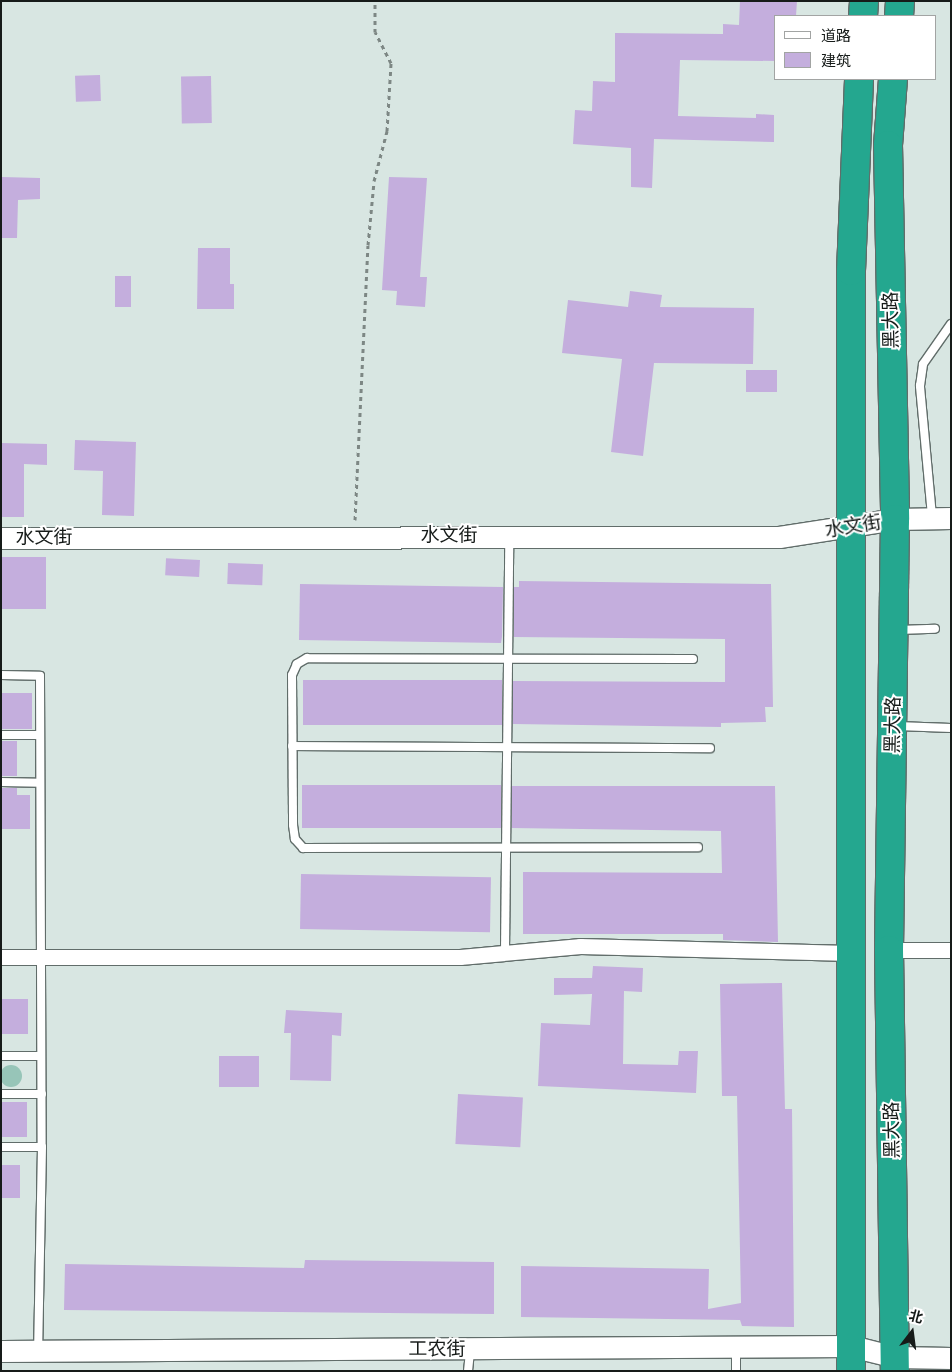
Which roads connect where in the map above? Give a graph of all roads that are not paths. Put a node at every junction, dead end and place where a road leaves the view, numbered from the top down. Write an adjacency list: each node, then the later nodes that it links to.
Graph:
1 (864, 1): 3 (highway)
2 (900, 1): 4 (highway)
3 (863, 15)
4 (899, 15)
5 (859, 80): 10 (highway)
6 (893, 80): 9 (highway, 黑大路)
7 (951, 324): 8 (lane)
8 (942, 518): 9 (street, 水文街)
9 (895, 519): 10 (street, 水文街); 14 (highway, 黑大路)
10 (852, 527): 11 (street, 水文街); 32 (highway)
11 (509, 535): 12 (street, 水文街); 16 (lane)
12 (1, 538)
13 (936, 629): 14 (lane)
14 (894, 630): 18 (highway, 黑大路)
15 (692, 659): 16 (lane)
16 (510, 661): 22 (lane); 23 (lane)
17 (1, 676): 21 (lane)
18 (892, 726): 19 (lane); 30 (highway, 黑大路)
19 (951, 728)
20 (1, 736): 21 (lane)
21 (40, 736): 26 (lane)
22 (509, 745): 23 (lane); 24 (lane); 28 (lane)
23 (292, 746): 28 (lane)
24 (710, 748)
25 (1, 782): 26 (lane)
26 (40, 783): 34 (lane)
27 (698, 847): 28 (lane)
28 (506, 848): 29 (lane)
29 (505, 950): 32 (street); 34 (street)
30 (889, 950): 31 (street); 46 (highway, 黑大路)
31 (951, 950)
32 (850, 953): 46 (highway)
33 (1, 958): 34 (street)
34 (41, 958): 36 (lane)
35 (1, 1056): 36 (lane)
36 (42, 1056): 38 (lane)
37 (1, 1094): 38 (lane)
38 (42, 1094): 40 (lane)
39 (1, 1147): 40 (lane)
40 (42, 1147): 44 (lane)
41 (736, 1347): 42 (street, 工农街); 46 (street, 工农街); 48 (lane)
42 (470, 1349): 44 (street, 工农街); 47 (lane)
43 (1, 1352): 44 (street, 工农街)
44 (38, 1352)
45 (951, 1358): 46 (street, 工农街)
46 (873, 1360)
47 (468, 1371)
48 (736, 1371)

